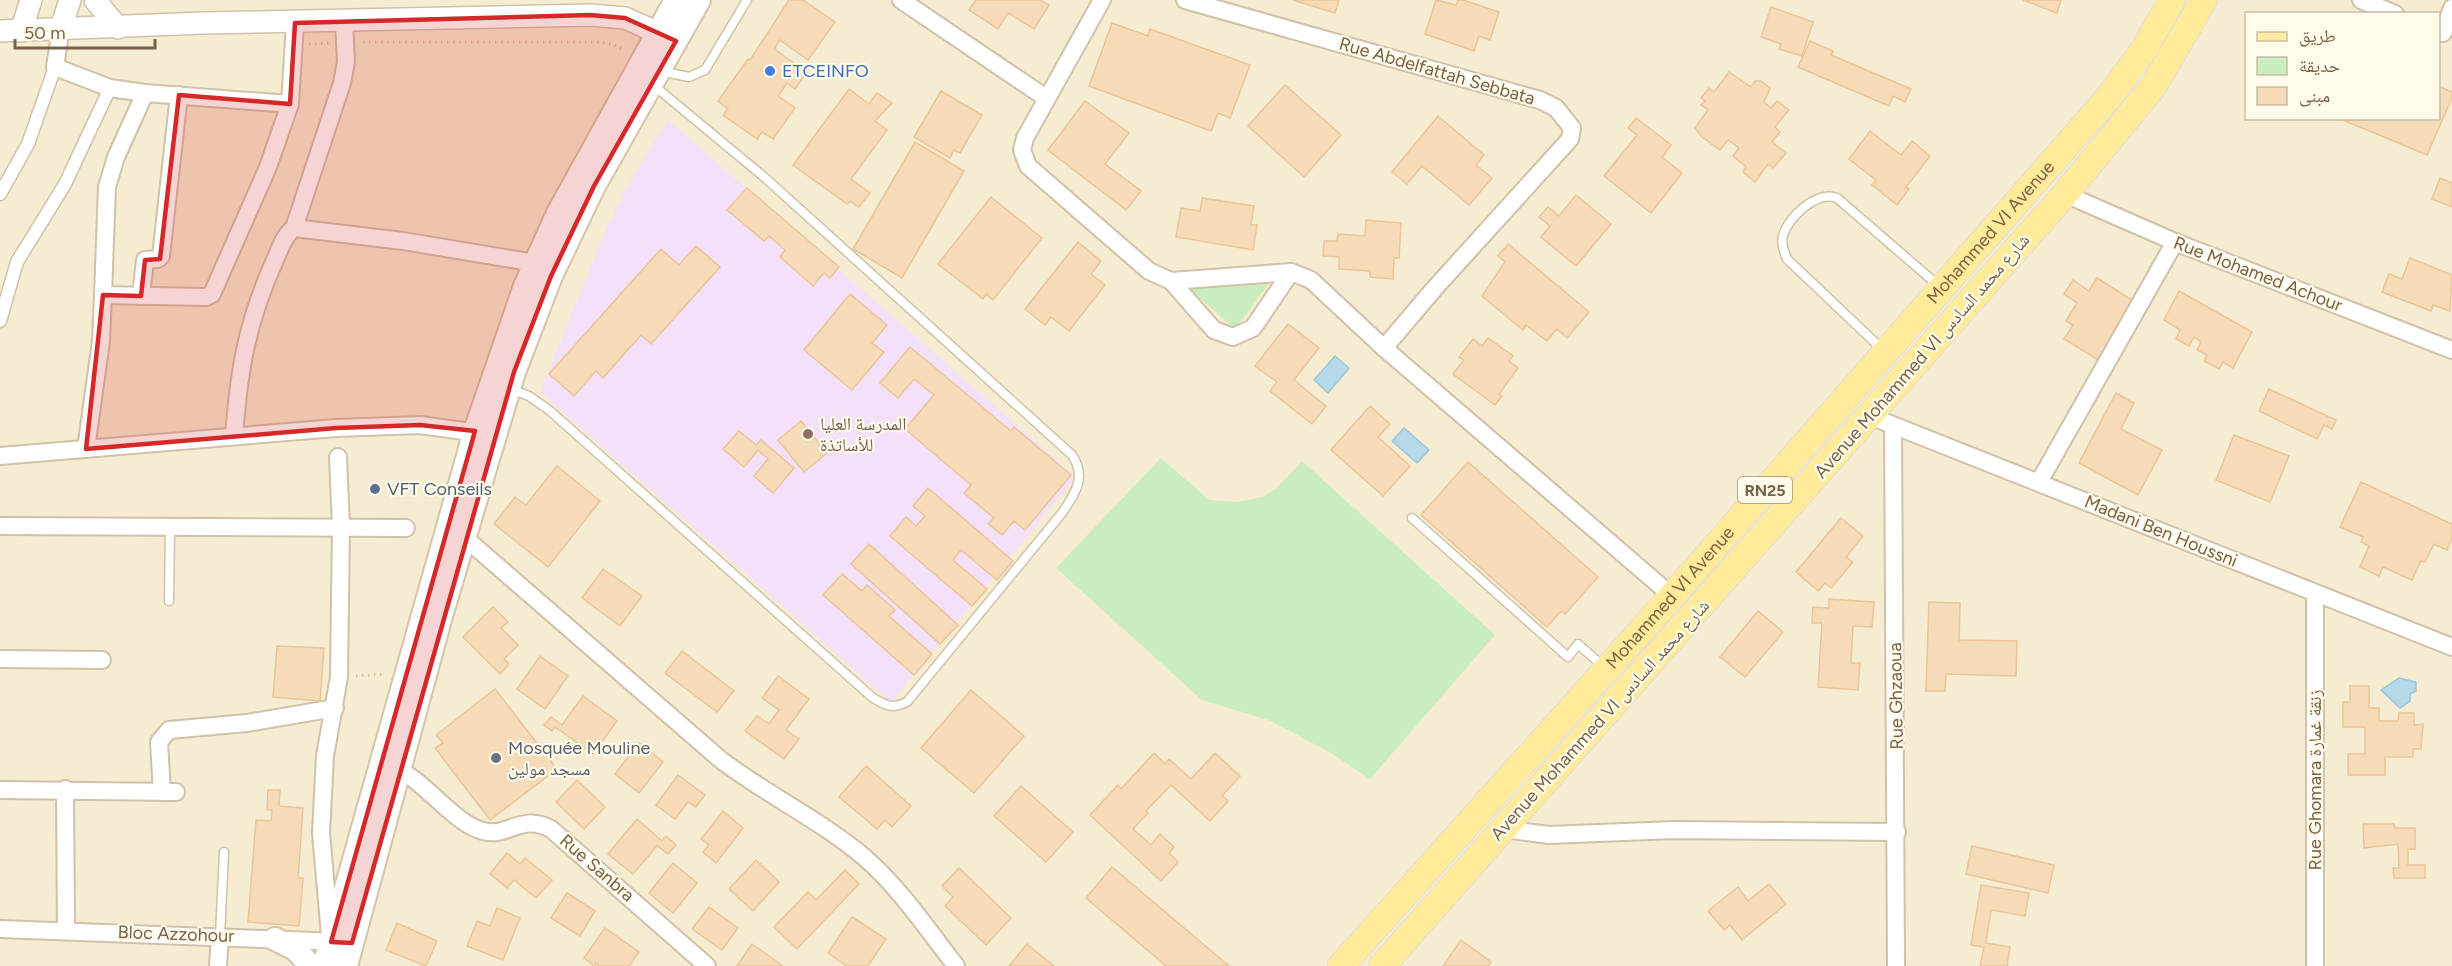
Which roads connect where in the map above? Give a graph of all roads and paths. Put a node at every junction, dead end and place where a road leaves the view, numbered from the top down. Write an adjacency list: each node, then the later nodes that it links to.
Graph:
1 (31, 0): 18 (street)
2 (70, 0): 16 (street)
3 (95, 0): 17 (street)
4 (676, 0): 21 (main road)
5 (699, 0): 21 (main road)
6 (747, 0): 25 (lane)
7 (901, 0): 29 (street)
8 (1102, 0): 29 (street)
9 (1185, 0): 42 (street, Rue Abdelfattah Sebbata)
10 (2172, 0): 38 (main road, Mohammed VI Avenue / RN25)
11 (2204, 0): 31 (main road, Avenue Mohammed VI شارع محمد السادس / RN25)
12 (2361, 0): 14 (street)
13 (2452, 8): 20 (street)
14 (2390, 12)
15 (344, 21): 19 (street); 21 (street); 22 (street)
16 (61, 28): 17 (street); 18 (street); 24 (street)
17 (118, 28): 19 (street)
18 (6, 34)
19 (295, 34): 22 (path); 30 (street)
20 (2444, 34)
21 (667, 36): 25 (main road); 35 (main road)
22 (346, 42): 23 (path); 33 (street)
23 (627, 53)
24 (55, 67): 26 (street); 32 (street)
25 (655, 78): 45 (main road); 45 (lane)
26 (110, 88): 27 (street); 41 (street)
27 (145, 93): 28 (street); 39 (street)
28 (179, 95): 30 (street); 40 (street)
29 (1046, 98): 37 (street)
30 (290, 104): 40 (street)
31 (2065, 194): 34 (street, Rue Mohamed Achour); 46 (main road, Avenue Mohammed VI شارع محمد السادس / RN25)
32 (0, 195)
33 (294, 228): 35 (street); 48 (street)
34 (2175, 242): 43 (street, Rue Mohamed Achour); 52 (street)
35 (535, 263): 47 (main road)
36 (1291, 272): 37 (street); 37 (street); 42 (street)
37 (1171, 281)
38 (1941, 288): 44 (main road, Mohammed VI Avenue / RN25); 44 (lane)
39 (103, 295): 40 (street); 49 (street)
40 (141, 296)
41 (0, 321)
42 (1384, 348): 60 (street)
43 (2452, 350)
44 (1885, 352): 60 (main road, Mohammed VI Avenue / RN25)
45 (509, 389): 47 (main road)
46 (1882, 421): 52 (street, Madani Ben Houssni); 72 (main road, Avenue Mohammed VI شارع محمد السادس / RN25); 73 (street, Rue Ghzaoua)
47 (485, 433): 48 (street); 58 (main road)
48 (234, 436): 49 (street)
49 (86, 449): 50 (street)
50 (0, 456)
51 (338, 457): 56 (street)
52 (2039, 482): 59 (street, Madani Ben Houssni)
53 (1412, 518): 65 (lane)
54 (0, 526): 55 (street)
55 (170, 526): 56 (street); 61 (lane)
56 (341, 526): 57 (street); 67 (street)
57 (406, 528)
58 (457, 531): 69 (main road); 85 (street)
59 (2315, 594): 62 (street, Madani Ben Houssni); 89 (street, Rue Ghomara زنقة غمارة)
60 (1672, 596): 65 (main road, Mohammed VI Avenue / RN25)
61 (169, 601)
62 (2452, 647)
63 (0, 659): 64 (street)
64 (102, 660)
65 (1606, 670): 86 (main road, Mohammed VI Avenue / RN25)
66 (384, 674): 67 (path)
67 (339, 677): 68 (street)
68 (335, 708): 70 (street); 79 (street)
69 (391, 766): 79 (main road); 84 (street, Rue Sanbra)
70 (65, 789): 71 (street); 76 (street)
71 (0, 790)
72 (1503, 829): 73 (street); 87 (main road, Avenue Mohammed VI شارع محمد السادس / RN25)
73 (1897, 832): 88 (street, Rue Ghzaoua)
74 (224, 852): 77 (lane)
75 (0, 929): 76 (street, Bloc Azzohour)
76 (66, 930): 77 (street, Bloc Azzohour)
77 (220, 936): 78 (street, Bloc Azzohour); 80 (street)
78 (275, 939): 79 (street, Bloc Azzohour); 81 (main road)
79 (342, 942): 82 (main road); 83 (main road)
80 (218, 966)
81 (310, 966)
82 (324, 966)
83 (346, 966)
84 (707, 966)
85 (956, 966)
86 (1341, 966)
87 (1382, 966)
88 (1896, 966)
89 (2315, 966)

